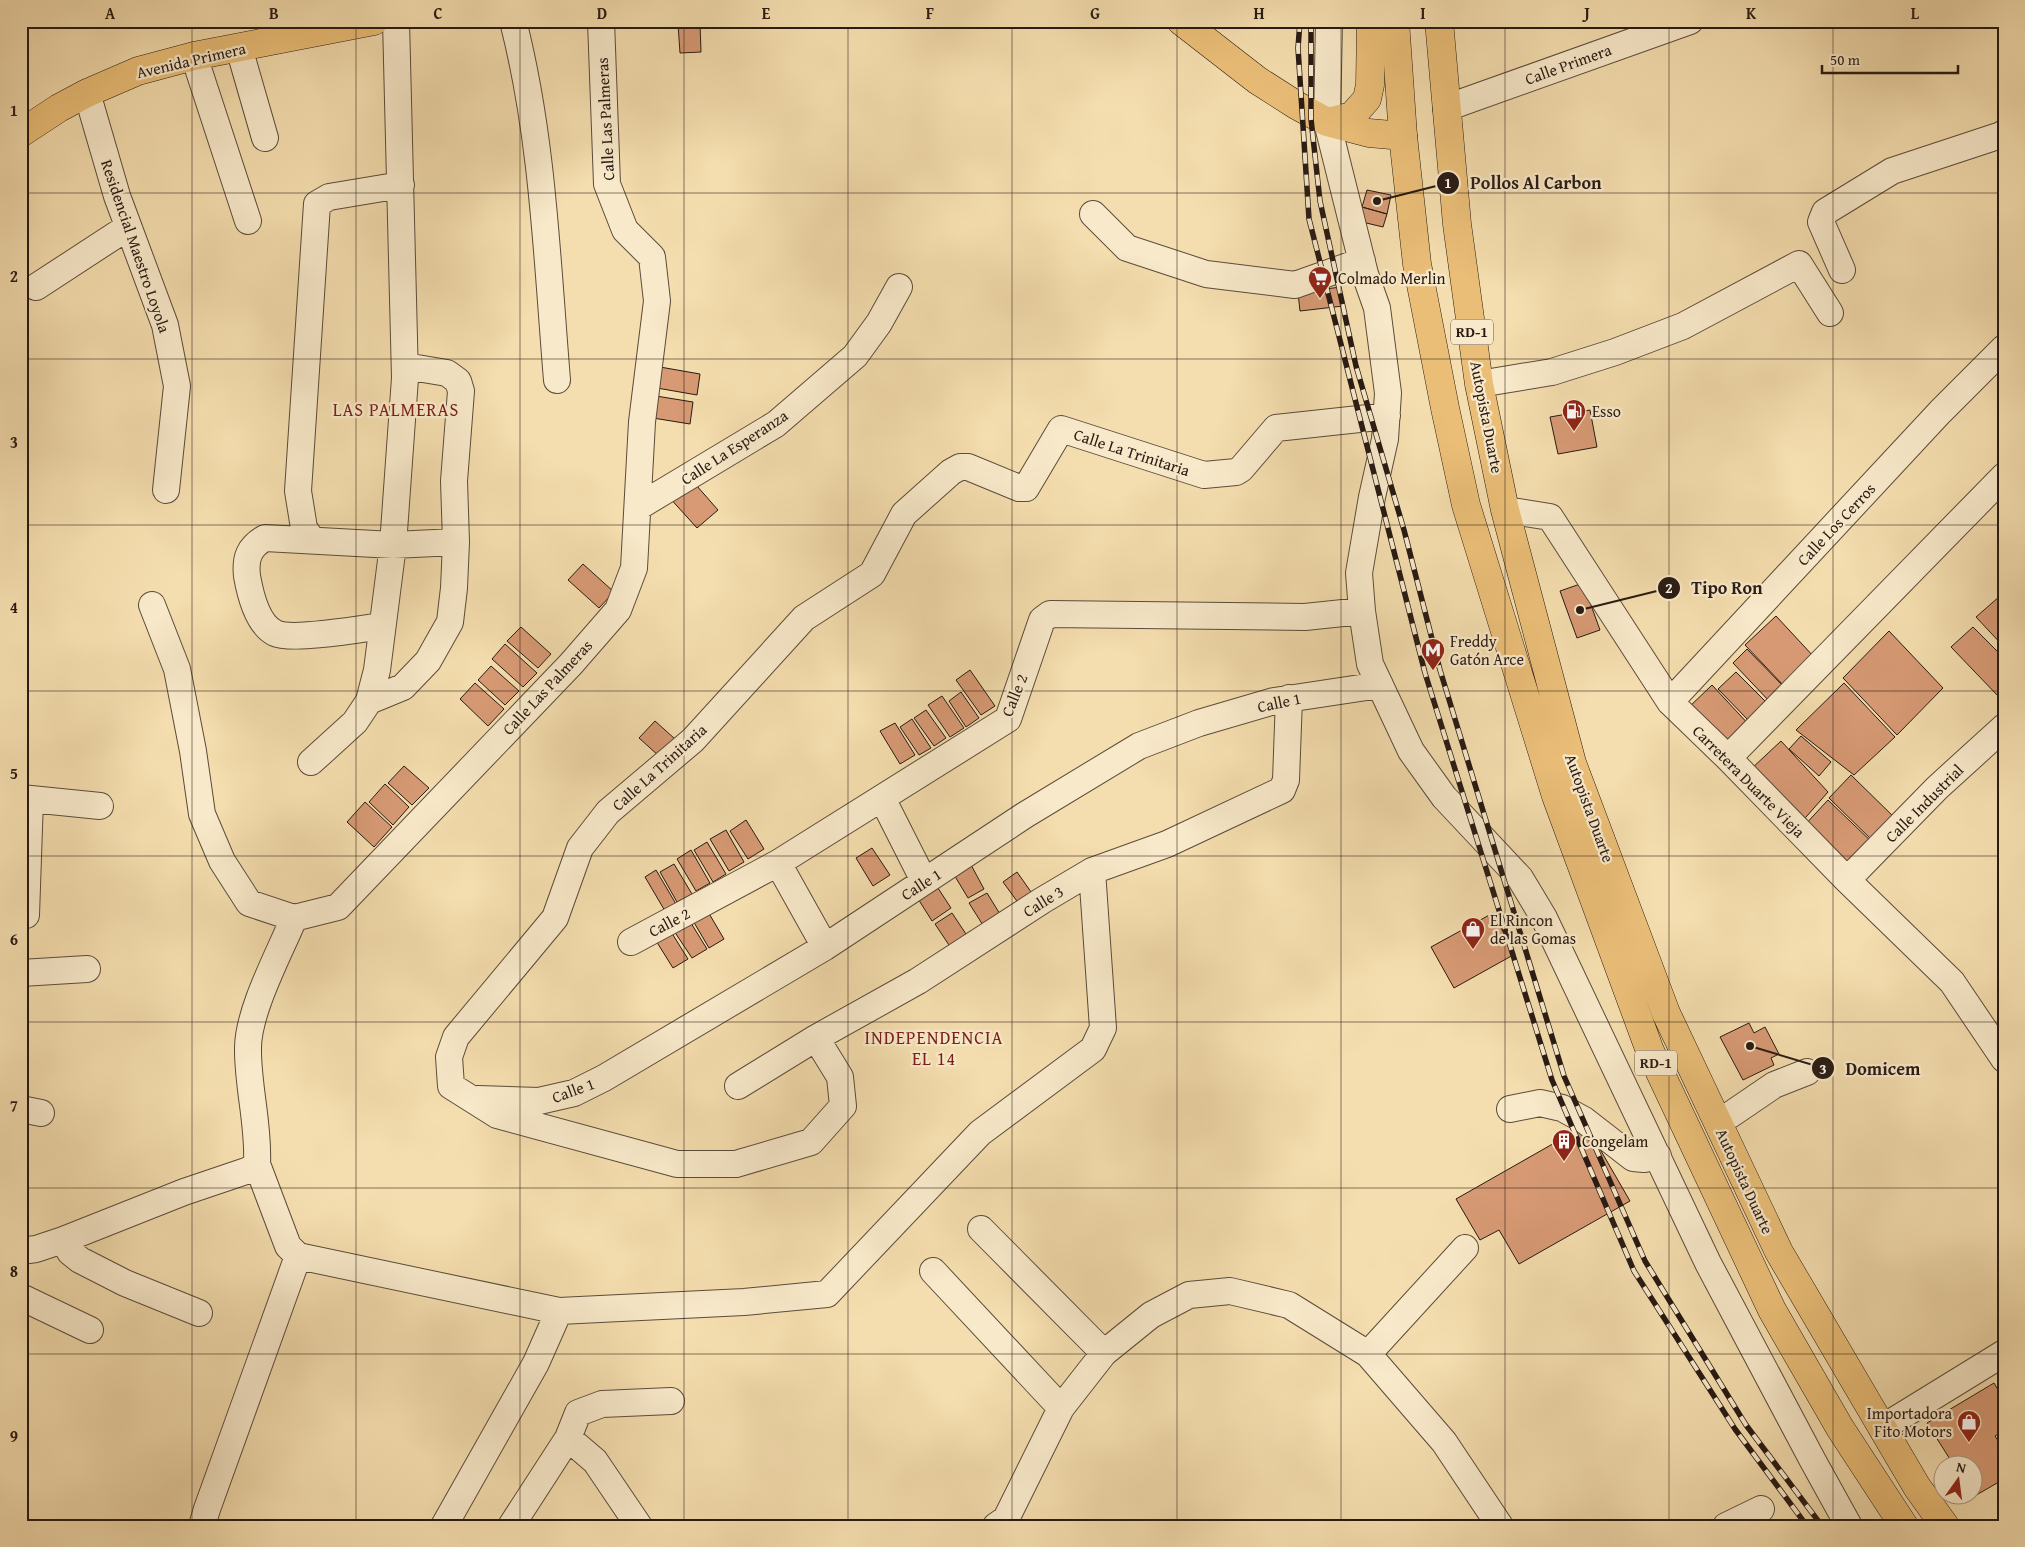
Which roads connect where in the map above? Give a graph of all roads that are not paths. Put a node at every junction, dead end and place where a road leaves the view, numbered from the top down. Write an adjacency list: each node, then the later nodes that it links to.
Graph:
1 (374, 21): 11 (main road, Avenida Primera)
2 (396, 21): 20 (street)
3 (513, 21): 33 (street)
4 (601, 21): 38 (street, Calle Las Palmeras)
5 (1181, 21): 15 (main road)
6 (1329, 21): 15 (street)
7 (1371, 21): 15 (main road)
8 (1395, 21): 18 (main road, Autopista Duarte / RD-1)
9 (1438, 21): 14 (main road, Autopista Duarte / RD-1)
10 (1690, 21): 14 (street, Calle Primera)
11 (239, 48): 12 (main road, Avenida Primera); 19 (street)
12 (194, 56): 13 (main road, Avenida Primera); 22 (street)
13 (87, 93): 16 (main road, Avenida Primera); 23 (street, Residencial Maestro Loyola)
14 (1446, 108): 34 (main road, Autopista Duarte / RD-1)
15 (1327, 122): 18 (main road); 25 (street)
16 (21, 133)
17 (2004, 133): 24 (street)
18 (1403, 136): 101 (main road, Autopista Duarte / RD-1)
19 (265, 138)
20 (401, 185): 32 (street); 40 (street)
21 (1094, 214): 25 (street)
22 (248, 221)
23 (128, 227): 28 (street); 37 (street, Residencial Maestro Loyola)
24 (1830, 243): 26 (street); 27 (street)
25 (1362, 261): 35 (street)
26 (1799, 264): 30 (street); 34 (street)
27 (1842, 270)
28 (36, 287)
29 (899, 287): 38 (street, Calle La Esperanza)
30 (1830, 314)
31 (2004, 348): 49 (street, Calle Los Cerros)
32 (405, 366): 41 (street); 42 (street)
33 (557, 380)
34 (1479, 384): 39 (main road, Autopista Duarte / RD-1)
35 (1387, 416): 44 (street); 70 (street, Calle La Trinitaria)
36 (2004, 476): 51 (street)
37 (166, 490)
38 (638, 507): 61 (street, Calle Las Palmeras)
39 (1505, 510): 49 (street, Carretera Duarte Vieja); 72 (main road, Autopista Duarte / RD-1)
40 (312, 540): 42 (street); 45 (street)
41 (456, 542): 42 (street); 48 (street)
42 (393, 545): 45 (street)
43 (152, 605): 61 (street)
44 (1362, 611): 46 (street); 53 (street, Calle 2)
45 (382, 626): 48 (street)
46 (1380, 685): 47 (street, Calle 1); 74 (street)
47 (1289, 698): 57 (street, Calle 3); 59 (street, Calle 1)
48 (369, 701): 52 (street)
49 (1670, 702): 51 (street, Carretera Duarte Vieja)
50 (2004, 727): 58 (street, Calle Industrial)
51 (1728, 758): 58 (street, Carretera Duarte Vieja)
52 (311, 762)
53 (882, 798): 56 (street, Calle 2); 59 (street)
54 (26, 799): 55 (street); 60 (street)
55 (100, 806)
56 (778, 863): 62 (street, Calle 2); 63 (street)
57 (1092, 871): 66 (street, Calle 3); 82 (street)
58 (1847, 880): 67 (street, Carretera Duarte Vieja)
59 (924, 881): 63 (street, Calle 1)
60 (26, 915)
61 (294, 918): 73 (street)
62 (631, 942)
63 (825, 947): 70 (street, Calle 1)
64 (87, 969): 65 (street)
65 (21, 972)
66 (816, 1038): 69 (street, Calle 3); 70 (street, Calle La Trinitaria)
67 (2004, 1059)
68 (1807, 1072): 72 (street)
69 (738, 1086)
70 (473, 1099)
71 (1510, 1109): 74 (street)
72 (1717, 1121): 90 (main road, Autopista Duarte / RD-1)
73 (258, 1152): 76 (street); 79 (street)
74 (1658, 1156): 100 (street)
75 (981, 1229): 85 (street)
76 (63, 1240): 78 (street); 83 (street)
77 (1465, 1248): 87 (street)
78 (21, 1251)
79 (298, 1256): 82 (street); 94 (street)
80 (933, 1271): 89 (street)
81 (21, 1297): 84 (street)
82 (559, 1311): 95 (street)
83 (199, 1313)
84 (90, 1330)
85 (1104, 1352): 87 (street); 89 (street)
86 (2004, 1353): 90 (street)
87 (1368, 1354): 98 (street)
88 (671, 1401): 91 (street)
89 (1061, 1408): 93 (street)
90 (1882, 1428): 102 (main road, Autopista Duarte / RD-1)
91 (568, 1438): 96 (street); 97 (street)
92 (1761, 1509): 99 (street)
93 (1005, 1523)
94 (202, 1526)
95 (444, 1526)
96 (511, 1526)
97 (639, 1526)
98 (1500, 1526)
99 (1726, 1526)
100 (1849, 1526)
101 (1904, 1526)
102 (1944, 1526)

